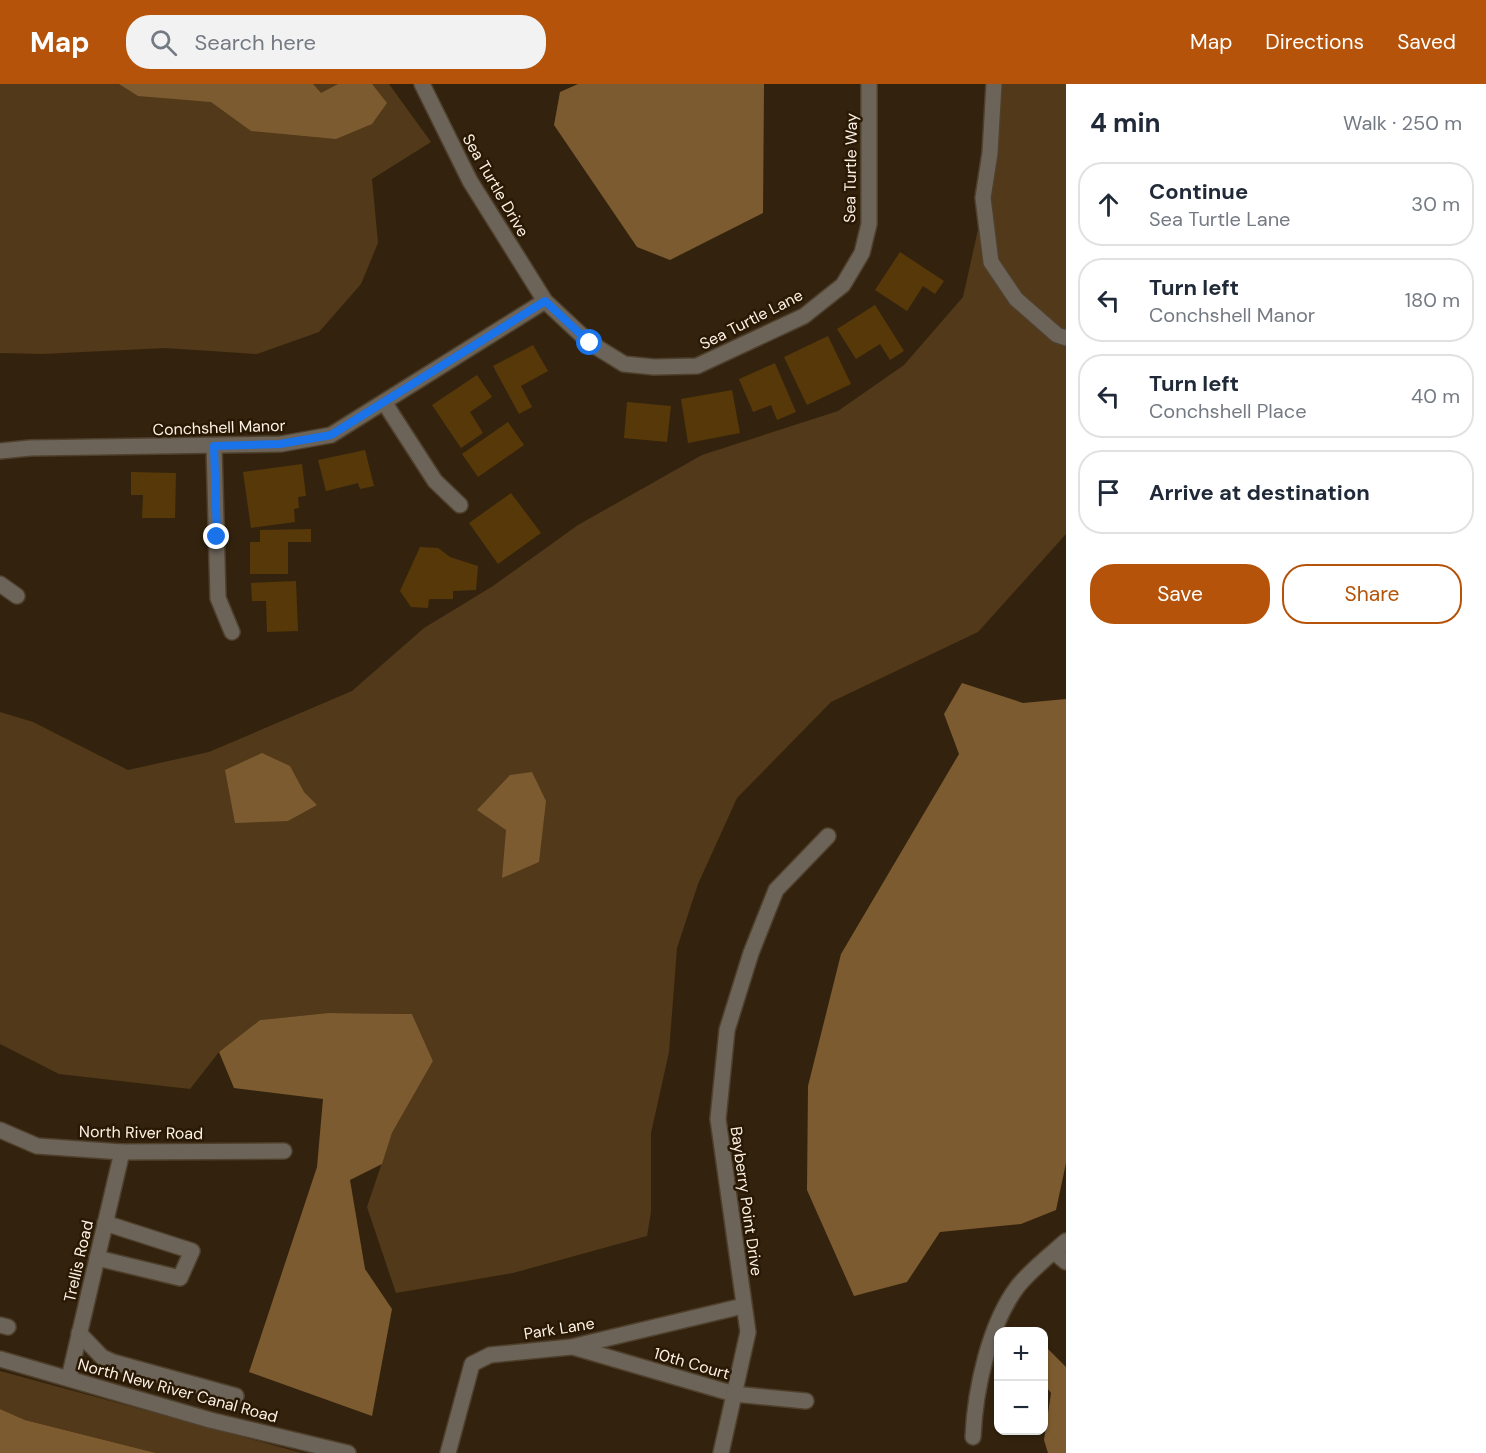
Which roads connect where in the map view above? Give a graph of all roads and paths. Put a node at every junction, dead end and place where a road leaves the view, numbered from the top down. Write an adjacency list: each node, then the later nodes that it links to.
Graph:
1 (422, 84): 5 (street, Sea Turtle Drive)
2 (869, 84): 4 (street, Sea Turtle Way)
3 (993, 84): 6 (street)
4 (862, 253): 5 (street, Sea Turtle Lane)
5 (545, 301): 7 (street, Conchshell Manor)
6 (1066, 338)
7 (384, 402): 8 (street, Conchshell Manor); 10 (street)
8 (214, 446): 9 (street, Conchshell Manor); 13 (street)
9 (0, 451)
10 (460, 506)
11 (0, 584): 12 (street)
12 (17, 596)
13 (232, 632)
14 (828, 836): 23 (street, Bayberry Point Drive)
15 (0, 1130): 17 (street, North River Road)
16 (284, 1151): 17 (street, North River Road)
17 (122, 1152): 18 (street, Trellis Road)
18 (105, 1223): 21 (street, Trellis Road); 21 (street)
19 (1066, 1241): 20 (street)
20 (1054, 1252): 22 (street); 31 (street)
21 (97, 1258): 24 (street, Trellis Road)
22 (1066, 1262)
23 (743, 1306): 25 (street, Park Lane); 28 (street, Bayberry Point Drive)
24 (79, 1333): 27 (street, Trellis Road); 29 (street)
25 (571, 1347): 28 (street, 10th Court); 33 (street, Park Lane)
26 (0, 1359): 27 (street, North New River Canal Road)
27 (69, 1378): 32 (street, North New River Canal Road)
28 (734, 1394): 30 (street, 10th Court); 34 (street, Bayberry Point Drive)
29 (236, 1396)
30 (806, 1401)
31 (973, 1437)
32 (348, 1453)
33 (448, 1453)
34 (721, 1453)

